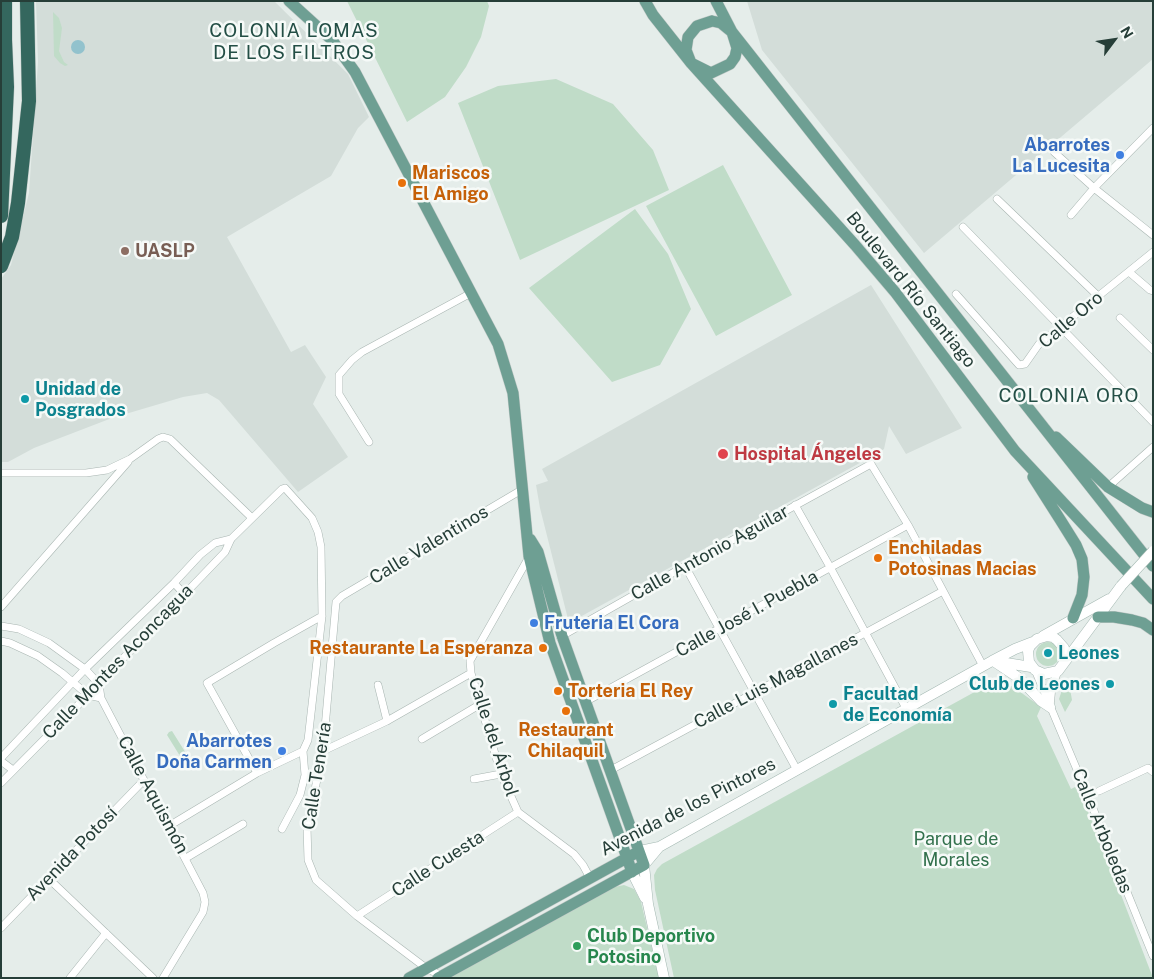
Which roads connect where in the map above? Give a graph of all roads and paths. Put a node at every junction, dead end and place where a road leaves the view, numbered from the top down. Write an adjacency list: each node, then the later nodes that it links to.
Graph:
1 (5, 1): 7 (highway)
2 (27, 1): 9 (highway)
3 (288, 1): 24 (main road)
4 (644, 1): 8 (main road, Boulevard Río Santiago)
5 (716, 1): 6 (main road, Boulevard Río Santiago)
6 (732, 32): 8 (main road); 8 (main road); 31 (main road, Boulevard Río Santiago)
7 (5, 40): 9 (highway); 10 (highway)
8 (692, 63): 34 (main road, Boulevard Río Santiago)
9 (28, 78): 15 (highway)
10 (7, 104): 15 (highway); 17 (highway)
11 (1153, 128): 13 (street)
12 (1054, 152): 13 (street)
13 (1094, 188): 16 (street); 19 (street)
14 (997, 198): 26 (street)
15 (19, 199): 21 (highway)
16 (1070, 215)
17 (1, 216)
18 (963, 227): 28 (street)
19 (1153, 235)
20 (1153, 252): 22 (street, Calle Oro)
21 (1, 266)
22 (1129, 272): 23 (street); 26 (street, Calle Oro)
23 (1153, 292)
24 (472, 293): 32 (street); 38 (main road)
25 (956, 294): 28 (street, Calle Oro)
26 (1099, 297): 28 (street, Calle Oro)
27 (1120, 318): 29 (street)
28 (1060, 327): 30 (street)
29 (1153, 350)
30 (1153, 422)
31 (1039, 423): 37 (main road); 47 (main road, Boulevard Río Santiago)
32 (369, 442)
33 (1153, 447): 37 (street)
34 (1015, 451): 53 (main road, Boulevard Río Santiago); 58 (main road)
35 (130, 459): 36 (street); 41 (street); 55 (street)
36 (1, 473)
37 (1108, 487): 40 (main road)
38 (523, 490): 45 (main road); 54 (street, Calle Valentinos)
39 (795, 505): 42 (street, Calle Antonio Aguilar); 46 (street, Calle Antonio Aguilar); 48 (street)
40 (1153, 512)
41 (252, 518): 43 (street, Calle Montes Aconcagua); 56 (street, Calle Montes Aconcagua)
42 (908, 525): 48 (street, Calle José I. Puebla); 50 (street)
43 (231, 539): 49 (street, Calle Montes Aconcagua); 51 (street, Calle Montes Aconcagua)
44 (1153, 551): 52 (main road, bridge)
45 (533, 554): 63 (main road); 66 (main road); 72 (street, Calle del Árbol)
46 (685, 566): 60 (street); 63 (street, Calle Antonio Aguilar)
47 (1153, 566)
48 (830, 567): 60 (street, Calle José I. Puebla); 62 (street)
49 (174, 583): 51 (street); 70 (street, Calle Montes Aconcagua)
50 (943, 591): 62 (street, Calle Luis Magallanes); 68 (street)
51 (184, 595): 74 (street, Calle Montes Aconcagua)
52 (1112, 598): 57 (main road); 58 (main road, Avenida de los Pintores)
53 (1153, 599)
54 (336, 602): 85 (street, Calle Tenería)
55 (1, 607)
56 (322, 616): 86 (street); 92 (street)
57 (1098, 617): 61 (main road); 67 (main road)
58 (1073, 618): 64 (main road, Avenida de los Pintores)
59 (1, 626): 70 (street)
60 (720, 629): 76 (street); 79 (street, Calle José I. Puebla)
61 (1153, 630)
62 (865, 633): 76 (street, Calle Luis Magallanes); 82 (street)
63 (562, 636): 66 (street, Calle Antonio Aguilar); 79 (main road)
64 (1038, 639): 67 (main road); 68 (main road, Avenida de los Pintores); 69 (main road)
65 (1, 642): 73 (street)
66 (550, 643): 105 (main road)
67 (1065, 659): 71 (main road)
68 (990, 663): 69 (main road); 81 (main road); 82 (main road, Avenida de los Pintores)
69 (1033, 668): 71 (main road); 81 (street, Calle Arboledas)
70 (85, 669): 73 (street, Calle Montes Aconcagua); 74 (street)
71 (1058, 671): 81 (street)
72 (471, 673): 80 (street, Calle del Árbol); 83 (street)
73 (72, 682): 77 (street); 87 (street, Calle Montes Aconcagua)
74 (99, 684): 77 (street, Calle Montes Aconcagua); 78 (street, Calle Aquismón)
75 (378, 685): 83 (street)
76 (754, 693): 89 (street); 91 (street, Calle Luis Magallanes)
77 (88, 695): 78 (street); 88 (street, Calle Montes Aconcagua)
78 (102, 698): 95 (street, Calle Aquismón)
79 (585, 702): 91 (main road)
80 (479, 705): 84 (street); 93 (street, Calle del Árbol)
81 (1050, 707): 114 (street, Calle Arboledas)
82 (907, 710): 89 (main road, Avenida de los Pintores)
83 (387, 721): 85 (street)
84 (422, 739)
85 (323, 751): 111 (street, Calle Tenería)
86 (303, 752): 92 (street); 101 (street)
87 (1, 759): 88 (street)
88 (13, 770): 96 (street, Calle Montes Aconcagua)
89 (797, 770): 102 (main road, Avenida de los Pintores)
90 (1150, 770): 97 (street)
91 (609, 771): 103 (main road)
92 (257, 773): 100 (street)
93 (501, 774): 94 (street); 98 (street, Calle del Árbol)
94 (474, 779)
95 (144, 780): 100 (street, Calle Aquismón); 108 (street, Avenida Potosí)
96 (1, 783)
97 (1099, 791)
98 (518, 812): 109 (street, Calle del Árbol); 111 (street, Calle Cuesta)
99 (243, 824): 104 (street)
100 (169, 826): 104 (street, Calle Aquismón)
101 (282, 829)
102 (659, 846): 103 (main road, Avenida de los Pintores); 106 (main road)
103 (640, 851): 105 (main road, Avenida de los Pintores); 106 (main road)
104 (186, 858): 119 (street, Calle Aquismón)
105 (628, 858): 107 (main road); 109 (main road, Avenida de los Pintores)
106 (644, 865): 107 (main road, Avenida de los Pintores); 110 (main road)
107 (632, 872): 110 (main road); 116 (main road, Avenida de los Pintores)
108 (48, 878): 112 (street, Avenida Potosí); 113 (street)
109 (590, 878): 115 (main road, Avenida de los Pintores)
110 (648, 904): 121 (main road)
111 (357, 916): 115 (street, Calle Tenería)
112 (1, 928)
113 (106, 933): 117 (street); 118 (street)
114 (1152, 951)
115 (426, 968): 116 (street, Calle Tenería); 120 (main road, Avenida de los Pintores)
116 (440, 977)
117 (70, 978)
118 (153, 978)
119 (163, 978)
120 (410, 978)
121 (664, 978)

